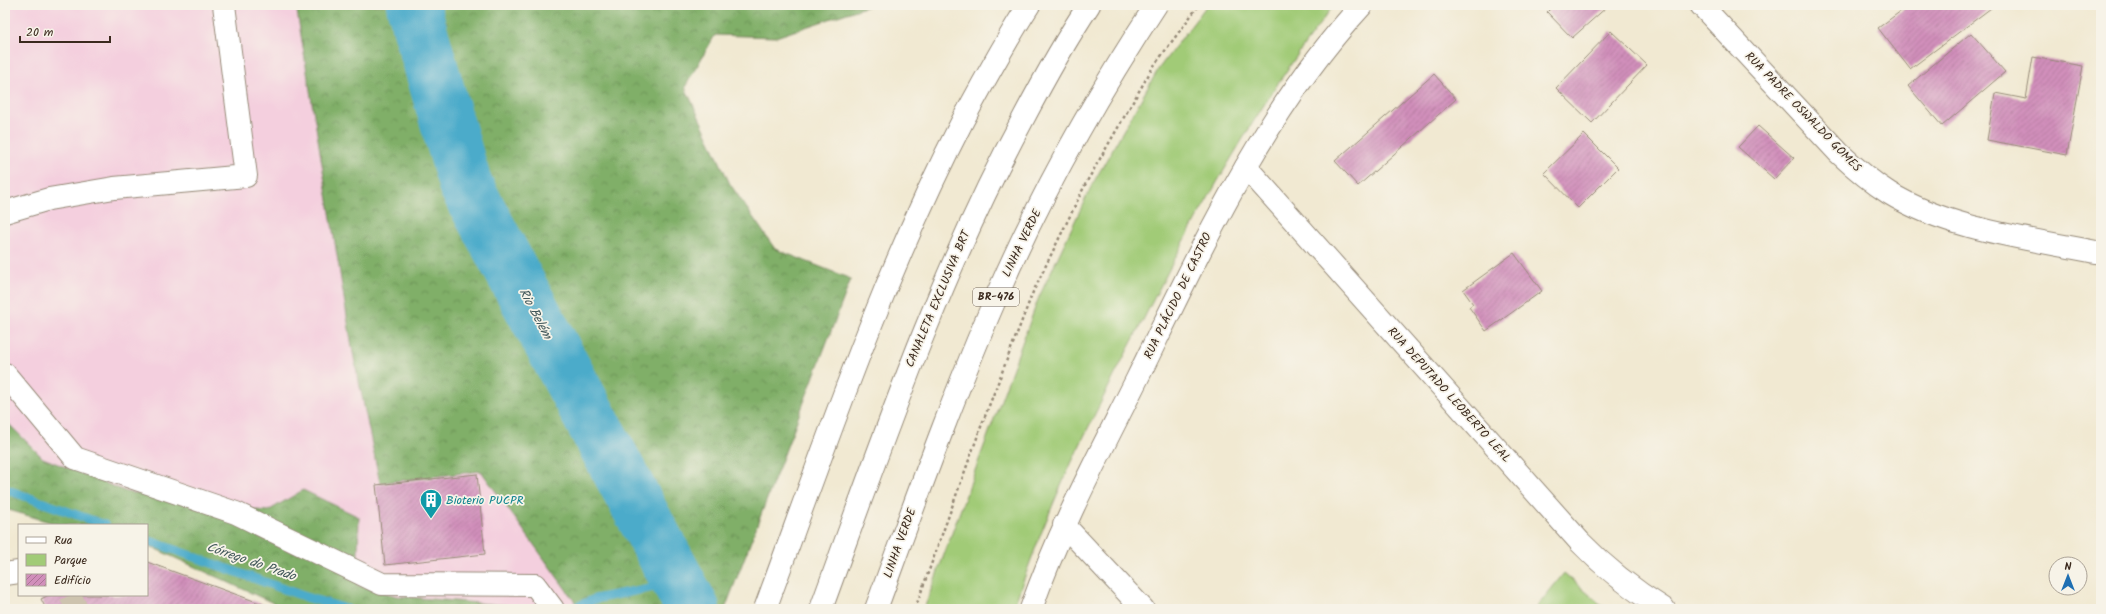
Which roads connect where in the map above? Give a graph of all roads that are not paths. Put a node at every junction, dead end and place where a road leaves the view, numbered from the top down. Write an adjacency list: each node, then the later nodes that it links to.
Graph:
1 (224, 5): 8 (main road)
2 (1029, 5): 15 (main road)
3 (1089, 5): 16 (main road, CANALETA EXCLUSIVA BRT)
4 (1156, 5): 17 (main road, LINHA VERDE / BR-476)
5 (1362, 5): 7 (main road, RUA PLÁCIDO DE CASTRO)
6 (1701, 5): 9 (main road, RUA PADRE OSWALDO GOMES)
7 (1246, 167): 11 (main road, RUA PLÁCIDO DE CASTRO); 20 (main road, RUA DEPUTADO LEOBERTO LEAL)
8 (7, 209)
9 (2101, 253)
10 (5, 374): 14 (main road)
11 (1064, 525): 18 (main road, RUA PLÁCIDO DE CASTRO); 19 (main road)
12 (18, 572): 13 (main road)
13 (5, 574)
14 (553, 609)
15 (765, 609)
16 (821, 609)
17 (876, 609)
18 (1031, 609)
19 (1143, 609)
20 (1664, 609)

